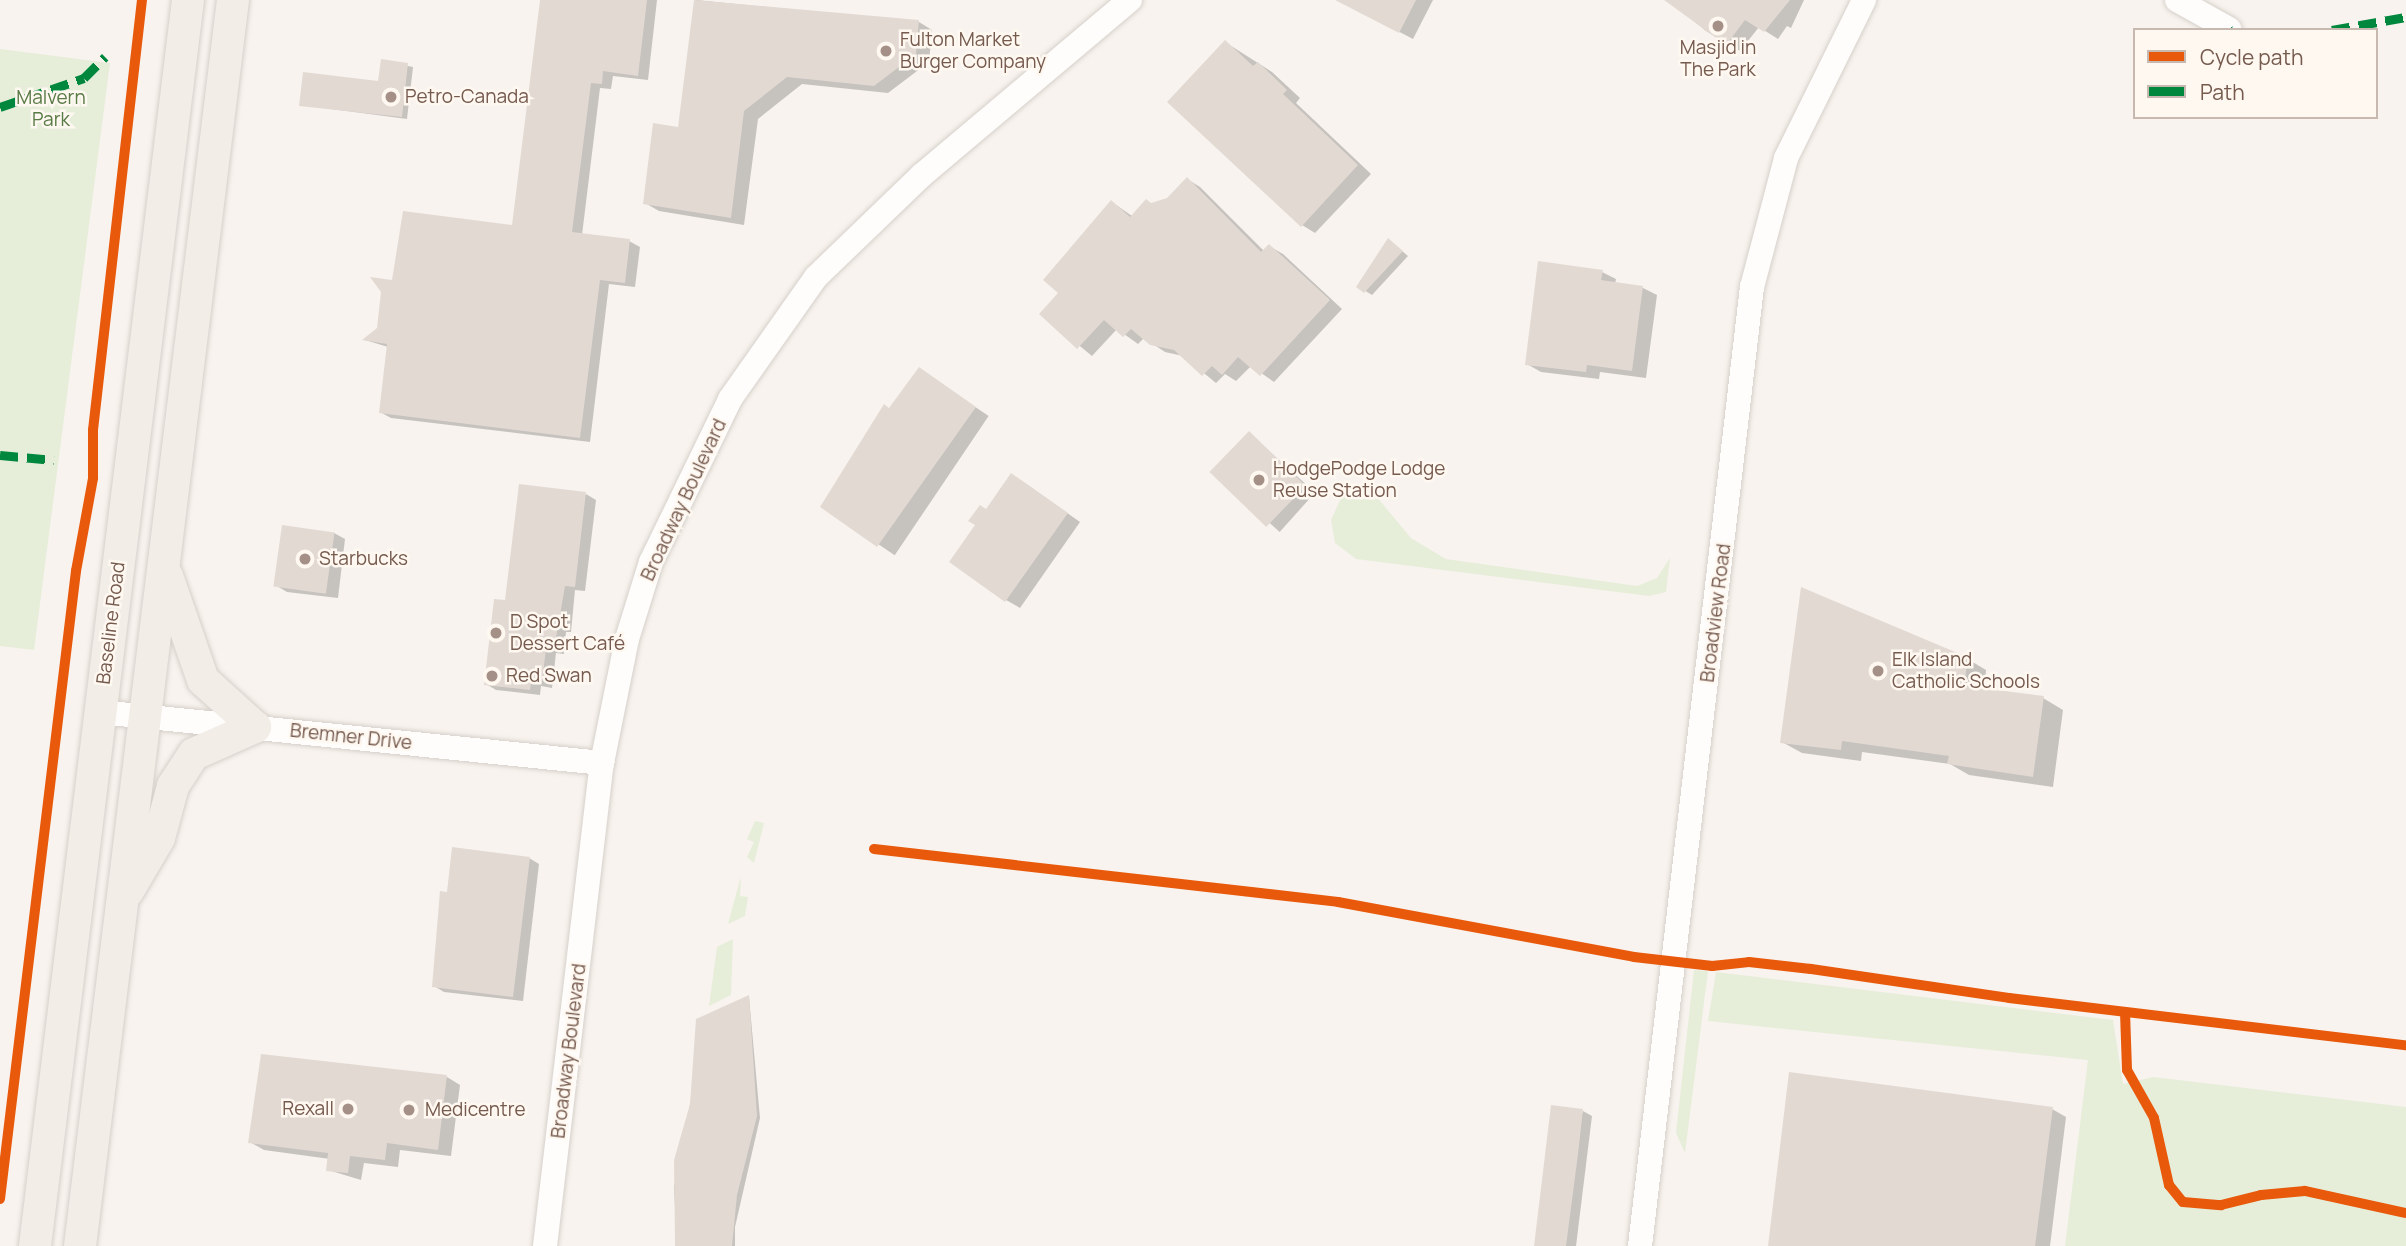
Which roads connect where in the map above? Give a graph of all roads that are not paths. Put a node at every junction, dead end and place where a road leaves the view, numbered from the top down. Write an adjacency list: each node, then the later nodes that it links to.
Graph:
1 (188, 0): 8 (main road, Baseline Road)
2 (233, 0): 7 (main road)
3 (1130, 0): 11 (street, Broadway Boulevard)
4 (1864, 0): 16 (street, Broadview Road)
5 (2177, 0): 6 (street)
6 (2227, 28)
7 (163, 567): 9 (main road); 10 (main road)
8 (100, 712): 9 (street, Bremner Drive); 13 (main road, Baseline Road)
9 (144, 718): 10 (street, Bremner Drive); 12 (main road)
10 (255, 727): 11 (street, Bremner Drive); 12 (main road)
11 (601, 763): 15 (street, Broadway Boulevard)
12 (122, 901): 14 (main road)
13 (35, 1246)
14 (80, 1246)
15 (545, 1246)
16 (1640, 1246)

